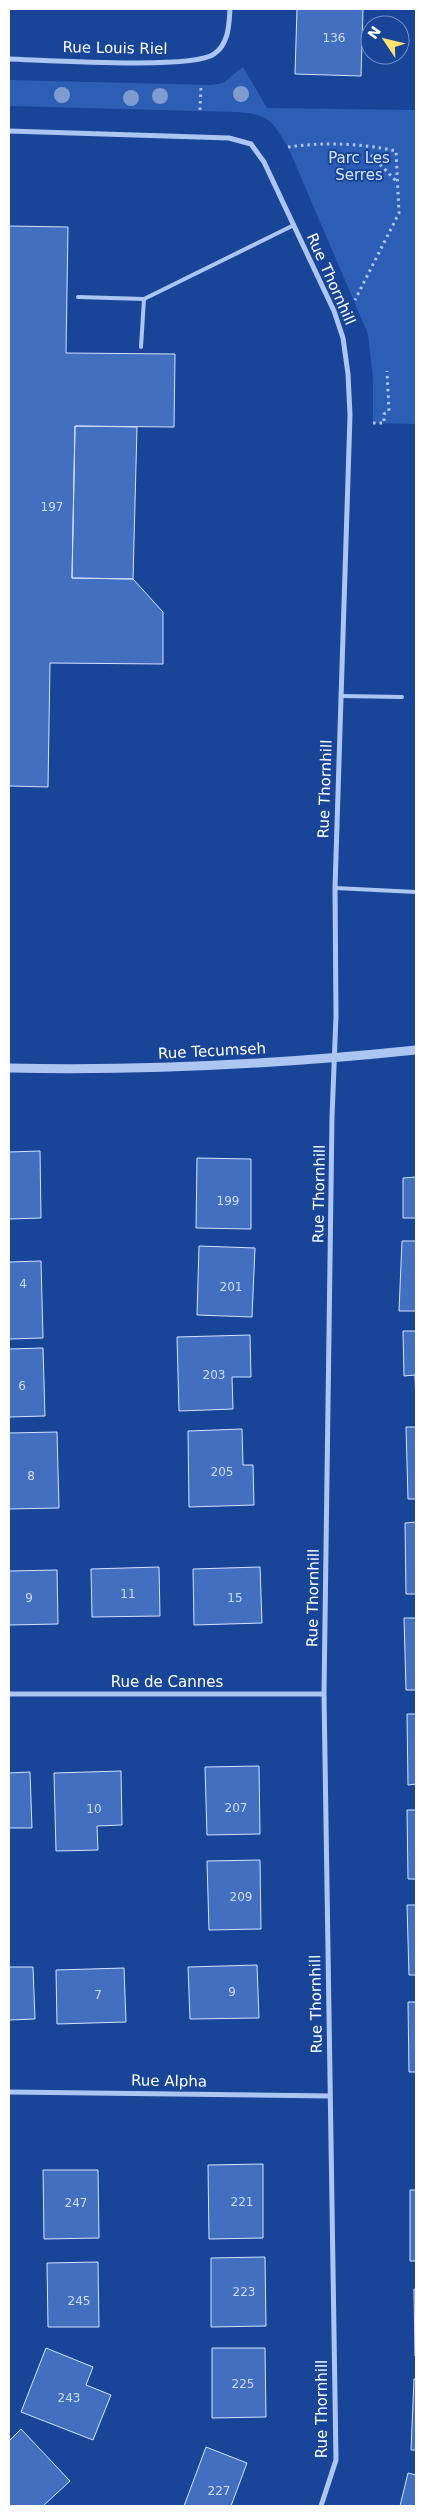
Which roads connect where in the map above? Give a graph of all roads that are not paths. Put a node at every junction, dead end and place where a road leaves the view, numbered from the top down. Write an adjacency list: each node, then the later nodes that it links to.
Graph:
1 (230, 9): 2 (street, Rue Louis Riel)
2 (9, 59)
3 (9, 131): 4 (street, Rue Thornhill)
4 (294, 225): 6 (lane); 8 (street, Rue Thornhill)
5 (78, 297): 6 (lane)
6 (144, 299): 7 (lane)
7 (141, 347)
8 (341, 696): 9 (lane); 10 (street, Rue Thornhill)
9 (402, 697)
10 (334, 888): 11 (lane); 13 (street, Rue Thornhill)
11 (416, 892)
12 (416, 1050): 13 (street, Rue Tecumseh)
13 (334, 1057): 14 (street, Rue Tecumseh); 16 (street, Rue Thornhill)
14 (9, 1068)
15 (9, 1694): 16 (street, Rue de Cannes)
16 (324, 1694): 18 (street, Rue Thornhill)
17 (9, 2092): 18 (street, Rue Alpha)
18 (330, 2096): 19 (street, Rue Thornhill)
19 (321, 2506)

